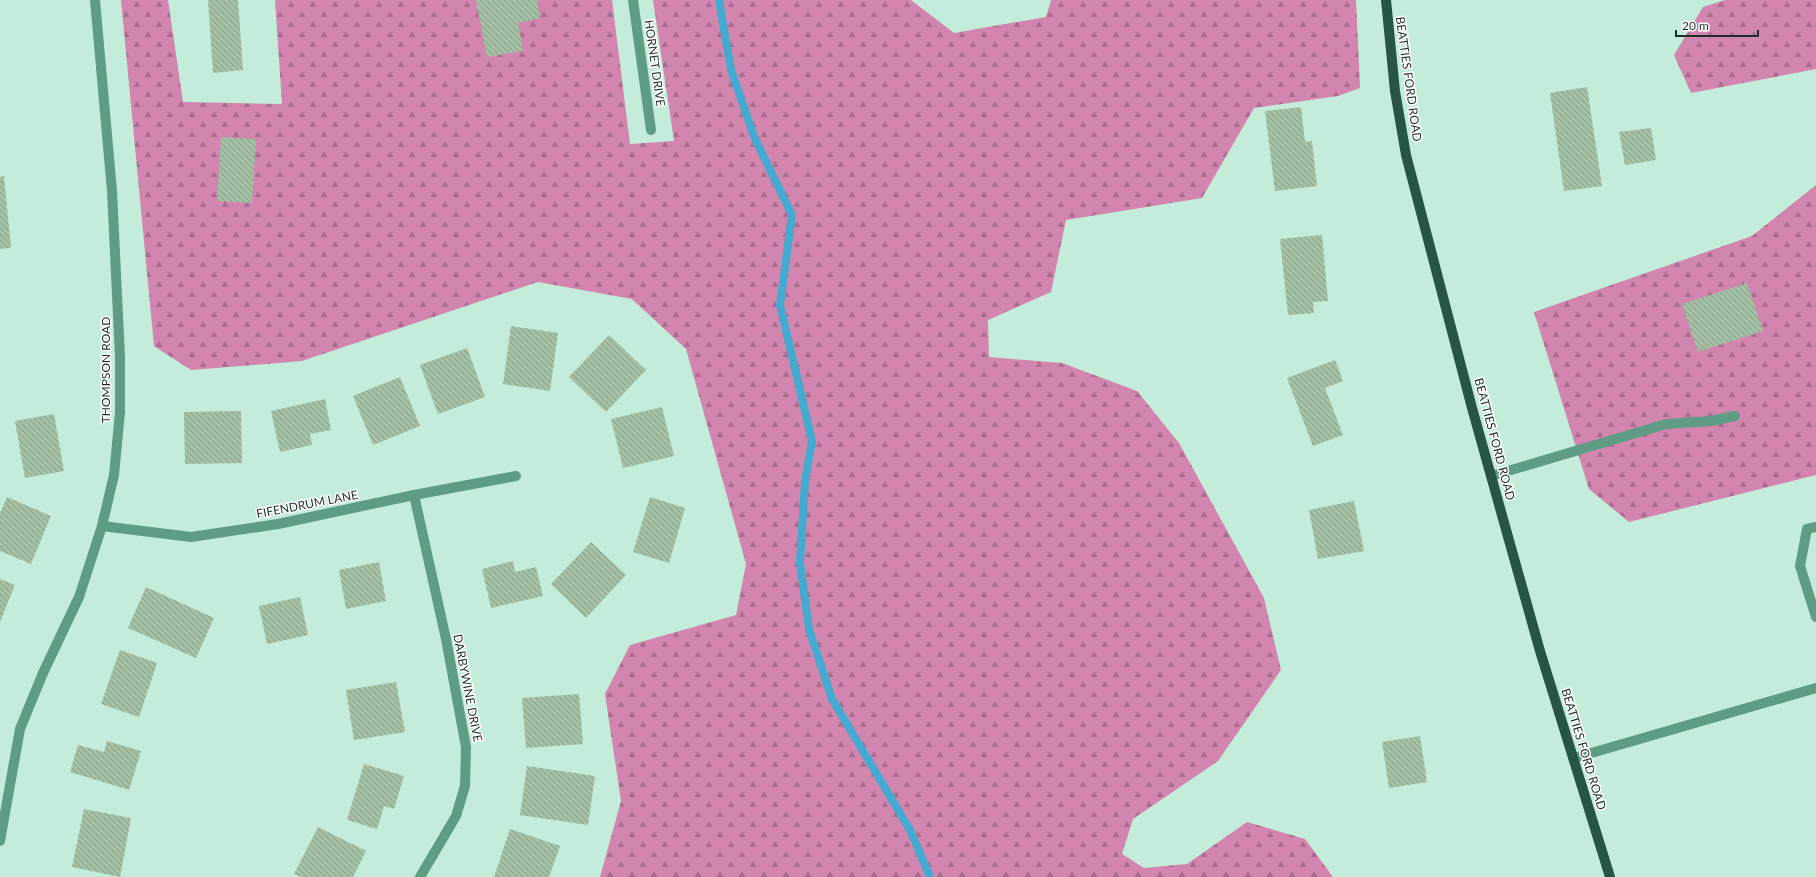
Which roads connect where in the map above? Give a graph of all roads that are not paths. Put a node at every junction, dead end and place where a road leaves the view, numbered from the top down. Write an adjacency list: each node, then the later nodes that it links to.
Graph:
1 (95, 0): 9 (street, THOMPSON ROAD)
2 (633, 0): 4 (street, HORNET DRIVE)
3 (1386, 0): 7 (main road, BEATTIES FORD ROAD)
4 (651, 130)
5 (1736, 416): 7 (street)
6 (516, 476): 8 (street, FIFENDRUM LANE)
7 (1491, 476): 13 (main road, BEATTIES FORD ROAD)
8 (414, 496): 9 (street, FIFENDRUM LANE); 15 (street, DARBYWINE DRIVE)
9 (102, 526): 14 (street, THOMPSON ROAD)
10 (1816, 527): 11 (street)
11 (1816, 617)
12 (1816, 688): 13 (street)
13 (1574, 758): 16 (main road, BEATTIES FORD ROAD)
14 (0, 842)
15 (420, 877)
16 (1610, 877)

